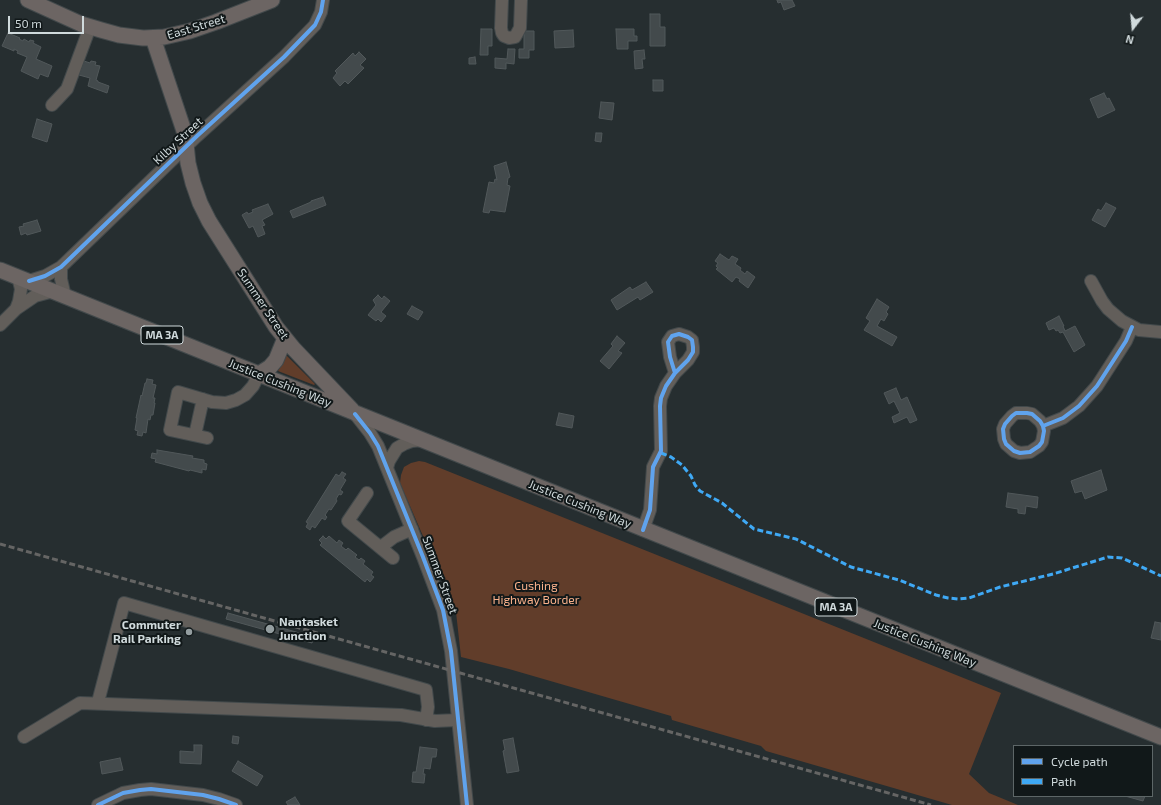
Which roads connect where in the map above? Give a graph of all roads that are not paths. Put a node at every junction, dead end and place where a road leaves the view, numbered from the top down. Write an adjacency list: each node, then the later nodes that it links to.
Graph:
1 (28, 0): 7 (main road, East Street)
2 (272, 0): 6 (main road, East Street)
3 (323, 0): 10 (street, Kilby Street)
4 (502, 0): 5 (street)
5 (521, 0)
6 (252, 3): 8 (main road, East Street)
7 (90, 27): 8 (main road, East Street); 9 (street)
8 (153, 38): 10 (main road, Summer Street)
9 (52, 105)
10 (186, 146): 11 (street, Kilby Street); 20 (main road, Summer Street)
11 (61, 266): 13 (street, Kilby Street); 15 (street)
12 (0, 270): 13 (main road, Justice Cushing Way / MA 3A)
13 (23, 279): 15 (main road, Justice Cushing Way / MA 3A); 16 (street)
14 (1091, 281): 18 (street)
15 (59, 294): 16 (street); 22 (main road, Justice Cushing Way / MA 3A)
16 (16, 309): 17 (street)
17 (0, 324)
18 (1132, 327): 19 (street); 25 (street)
19 (1161, 332)
20 (285, 338): 22 (main road); 24 (main road, Summer Street)
21 (675, 373): 32 (street)
22 (259, 374): 23 (street); 24 (main road, Justice Cushing Way / MA 3A)
23 (203, 399): 26 (street); 26 (street)
24 (355, 414): 28 (main road, Justice Cushing Way / MA 3A); 29 (street, Summer Street)
25 (1043, 426)
26 (195, 436): 27 (street)
27 (207, 438)
28 (422, 440): 29 (street); 32 (main road, Justice Cushing Way / MA 3A)
29 (387, 468): 31 (street, Summer Street)
30 (367, 493): 33 (street)
31 (412, 529): 33 (street); 37 (street, Summer Street)
32 (643, 530): 39 (main road, Justice Cushing Way / MA 3A)
33 (381, 547): 34 (street)
34 (393, 558)
35 (98, 702): 36 (street); 36 (street); 38 (street)
36 (426, 720): 37 (street)
37 (457, 720): 42 (street, Summer Street)
38 (24, 737)
39 (1161, 737)
40 (98, 805): 41 (street)
41 (236, 805)
42 (467, 805)

